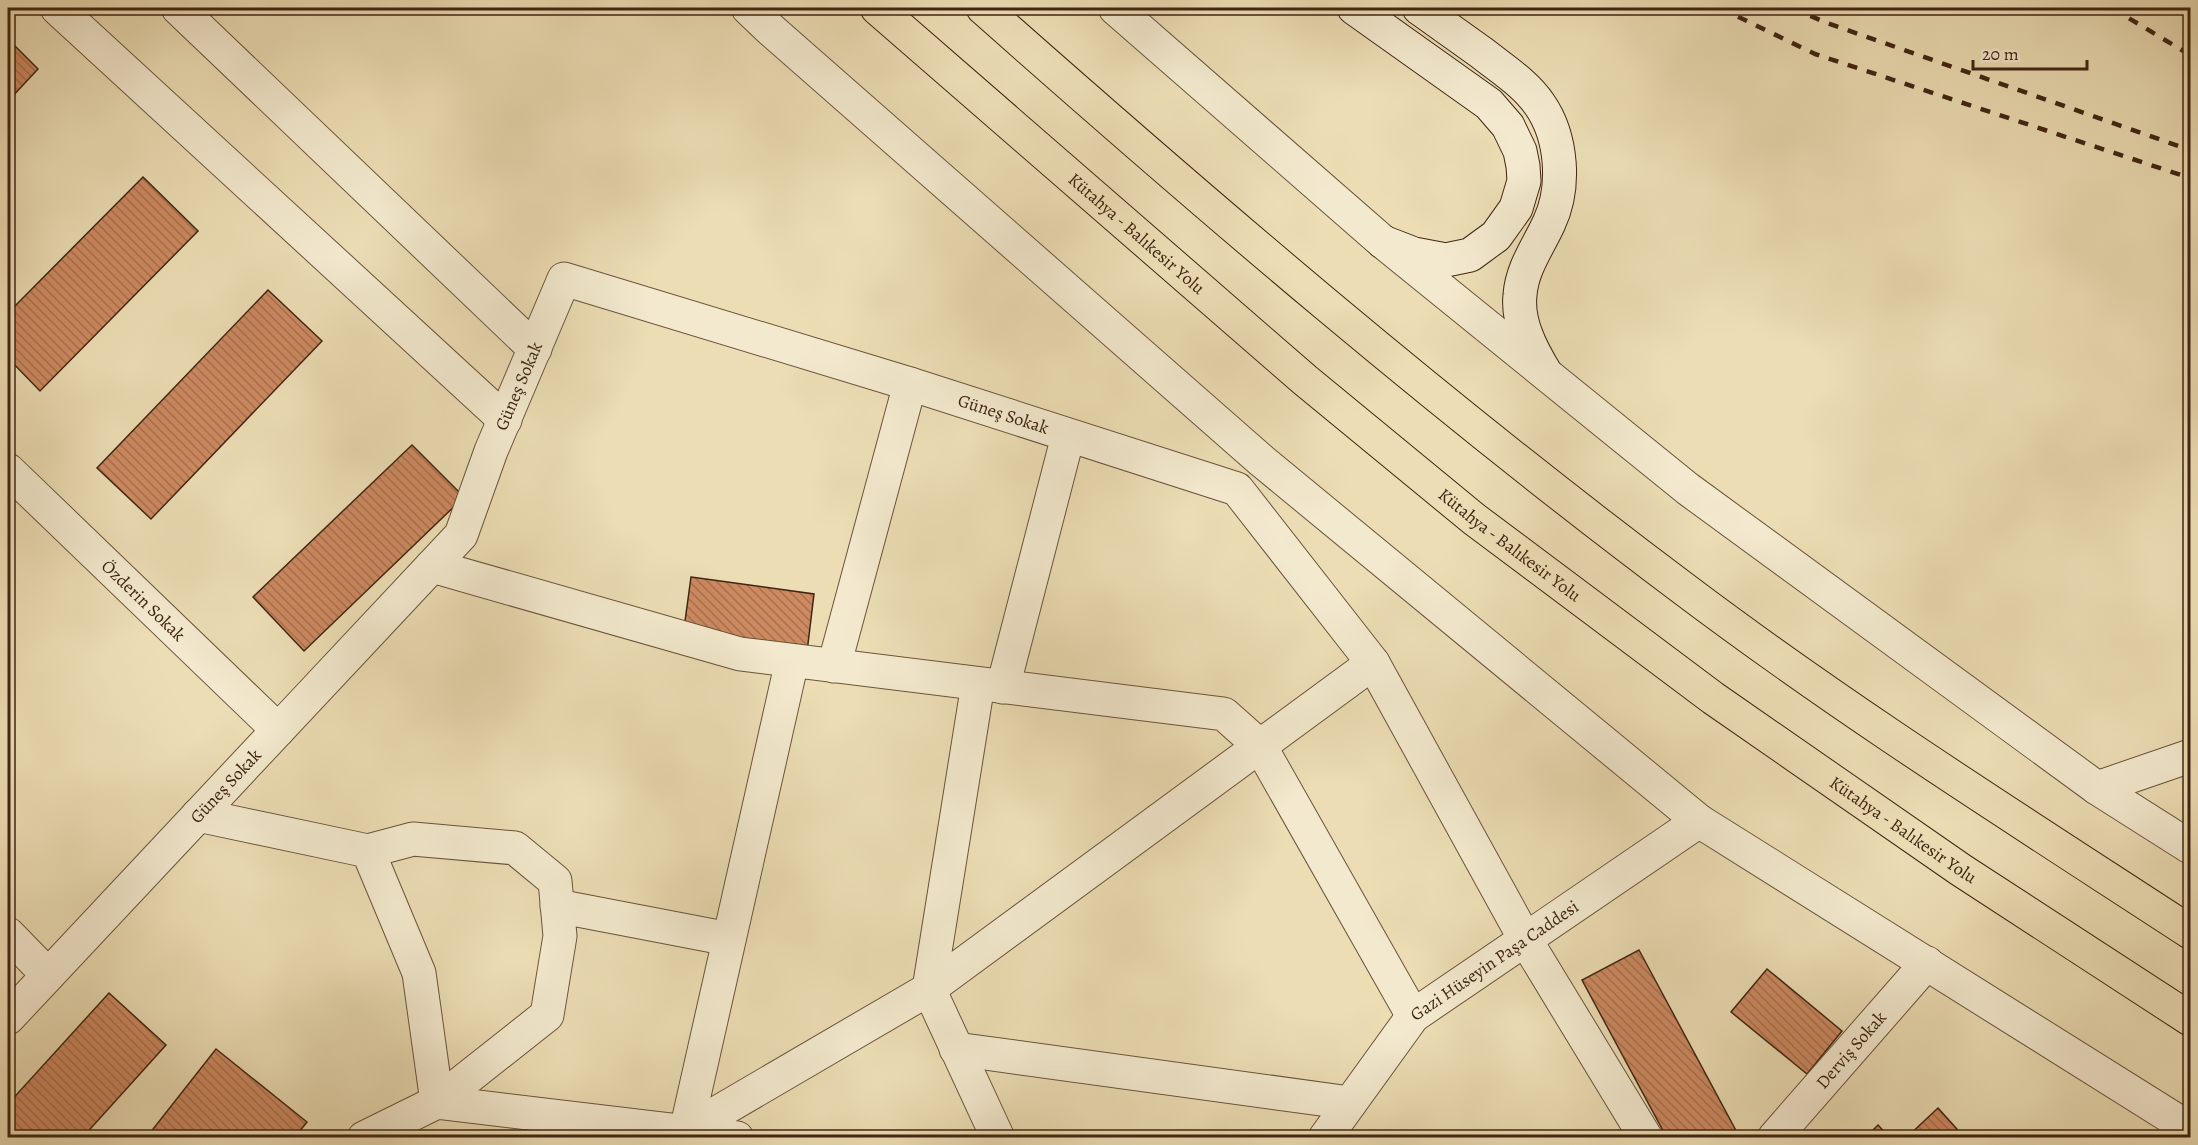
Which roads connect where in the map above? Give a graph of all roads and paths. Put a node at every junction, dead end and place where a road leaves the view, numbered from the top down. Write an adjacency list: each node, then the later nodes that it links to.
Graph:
1 (57, 8): 13 (street)
2 (178, 8): 10 (street)
3 (748, 8): 26 (street)
4 (877, 8): 39 (highway, Kütahya - Balıkesir Yolu)
5 (983, 8): 30 (highway)
6 (1115, 8): 9 (street)
7 (1354, 8): 9 (street)
8 (1419, 8): 11 (street)
9 (1383, 242): 11 (street)
10 (535, 349): 12 (street, Güneş Sokak); 13 (street, Güneş Sokak)
11 (1545, 372): 24 (street)
12 (910, 384): 14 (street, Güneş Sokak); 19 (street)
13 (505, 420): 16 (street, Güneş Sokak)
14 (1068, 435): 18 (street, Güneş Sokak); 20 (street)
15 (8, 470): 21 (street, Özderin Sokak)
16 (432, 566): 17 (street); 21 (street, Güneş Sokak)
17 (792, 661): 19 (street); 32 (street)
18 (1373, 663): 22 (street); 33 (street)
19 (834, 666): 20 (street)
20 (991, 686): 22 (street); 36 (street)
21 (278, 730): 25 (street, Güneş Sokak)
22 (1260, 746): 36 (street); 37 (street)
23 (2190, 756): 24 (street)
24 (2097, 788): 27 (street)
25 (198, 815): 28 (street); 35 (street, Güneş Sokak)
26 (1699, 821): 33 (street, Gazi Hüseyin Paşa Caddesi); 34 (street)
27 (2190, 847)
28 (368, 851): 29 (street); 41 (street)
29 (557, 906): 32 (street); 41 (street)
30 (2190, 932)
31 (8, 934): 35 (street)
32 (729, 939): 44 (street)
33 (1525, 939): 37 (street, Gazi Hüseyin Paşa Caddesi); 49 (street)
34 (1927, 963): 43 (street); 50 (street, Derviş Sokak)
35 (48, 975): 38 (street, Güneş Sokak)
36 (929, 989): 40 (street); 44 (street)
37 (1413, 1016): 42 (street, Gazi Hüseyin Paşa Caddesi)
38 (8, 1018)
39 (2190, 1019)
40 (956, 1049): 42 (street); 47 (street)
41 (437, 1102): 44 (street); 45 (street)
42 (1350, 1103): 48 (street, Gazi Hüseyin Paşa Caddesi)
43 (2190, 1129)
44 (686, 1131): 46 (street)
45 (364, 1137)
46 (737, 1137)
47 (998, 1137)
48 (1325, 1137)
49 (1646, 1137)
50 (1774, 1137)

